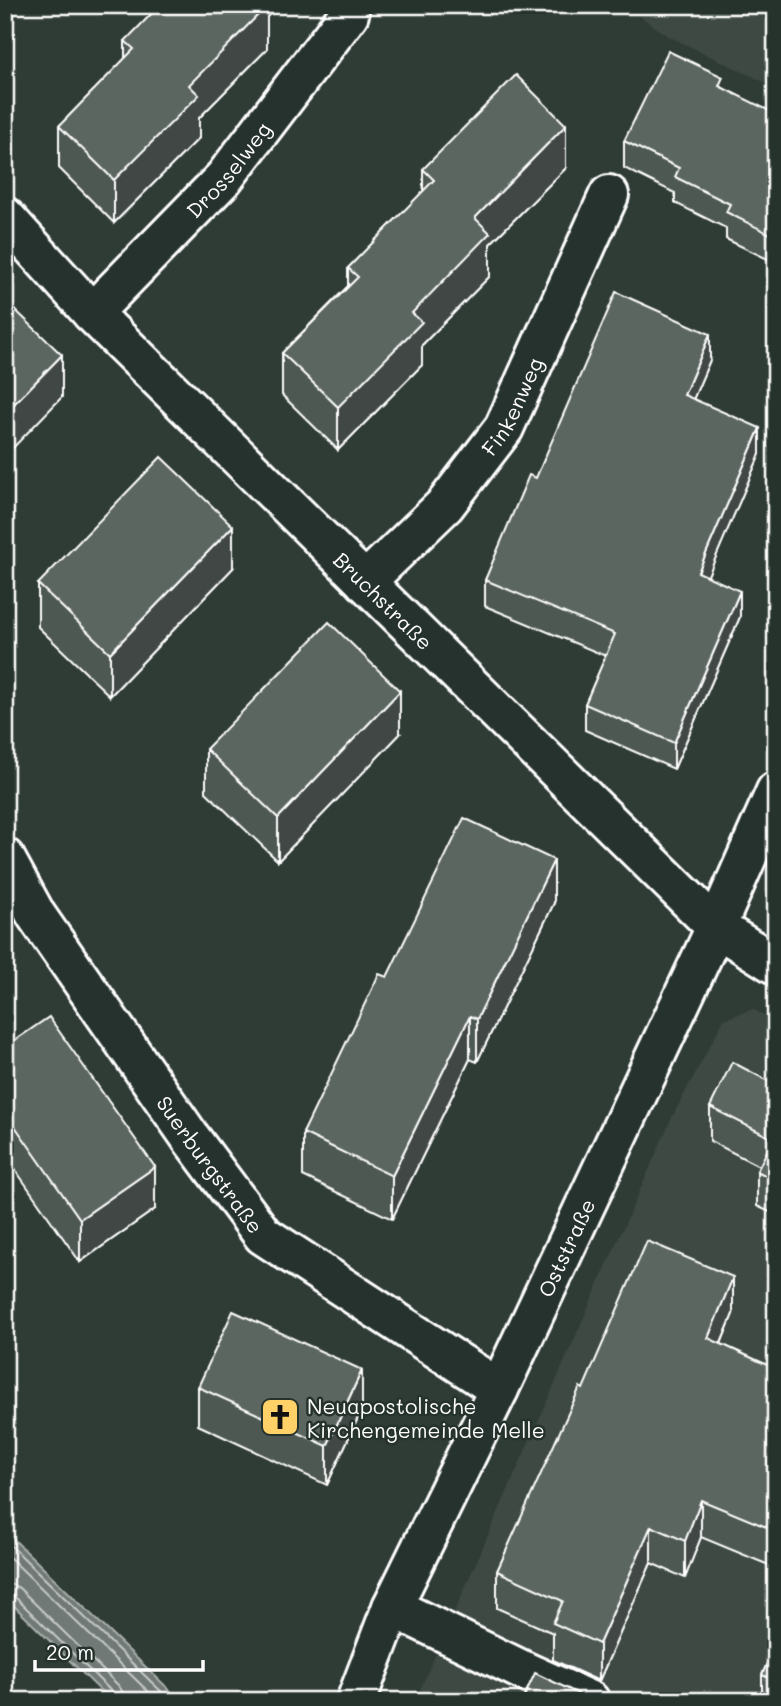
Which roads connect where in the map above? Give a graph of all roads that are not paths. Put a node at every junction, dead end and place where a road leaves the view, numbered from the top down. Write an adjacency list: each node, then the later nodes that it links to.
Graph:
1 (349, 14): 4 (street, Drosselweg)
2 (609, 195): 5 (street, Finkenweg)
3 (5, 217): 4 (street, Bruchstraße)
4 (92, 313): 5 (street, Bruchstraße)
5 (365, 582): 8 (street, Bruchstraße)
6 (776, 791): 8 (street, Oststraße)
7 (5, 858): 10 (street, Suerburgstraße)
8 (716, 927): 9 (street, Bruchstraße); 10 (street, Oststraße)
9 (776, 965)
10 (499, 1389): 11 (street, Oststraße)
11 (392, 1607): 12 (street, Oststraße); 13 (street)
12 (356, 1701)
13 (590, 1701)

